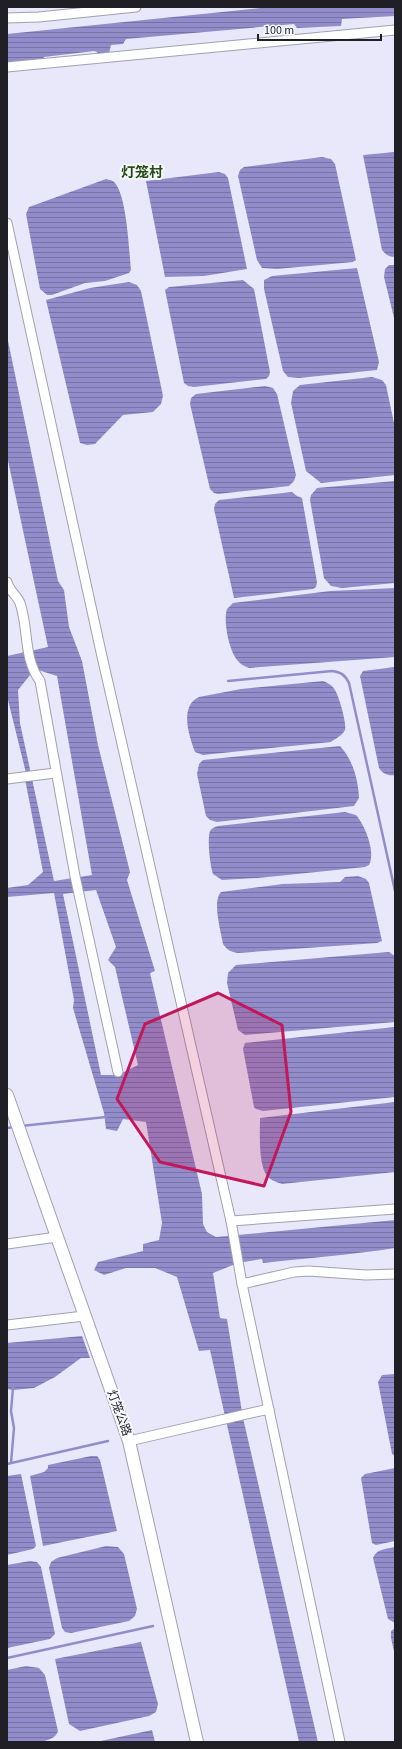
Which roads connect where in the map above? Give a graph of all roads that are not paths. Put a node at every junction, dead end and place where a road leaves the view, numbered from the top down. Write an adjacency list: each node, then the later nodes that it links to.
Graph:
1 (136, 7): 2 (street)
2 (7, 18)
3 (395, 30): 4 (street)
4 (7, 67)
5 (7, 223): 12 (street)
6 (7, 582): 9 (street)
7 (55, 773): 8 (street)
8 (7, 779)
9 (118, 1072)
10 (7, 1094): 13 (street, 灯笼公路)
11 (395, 1209): 12 (street)
12 (230, 1221): 16 (street)
13 (57, 1236): 14 (street); 17 (street, 灯笼公路)
14 (7, 1244)
15 (395, 1274): 16 (street)
16 (242, 1284): 19 (street)
17 (84, 1316): 18 (street); 20 (street, 灯笼公路)
18 (7, 1325)
19 (269, 1409): 20 (street); 22 (street)
20 (129, 1441): 21 (street, 灯笼公路)
21 (197, 1742)
22 (340, 1742)

